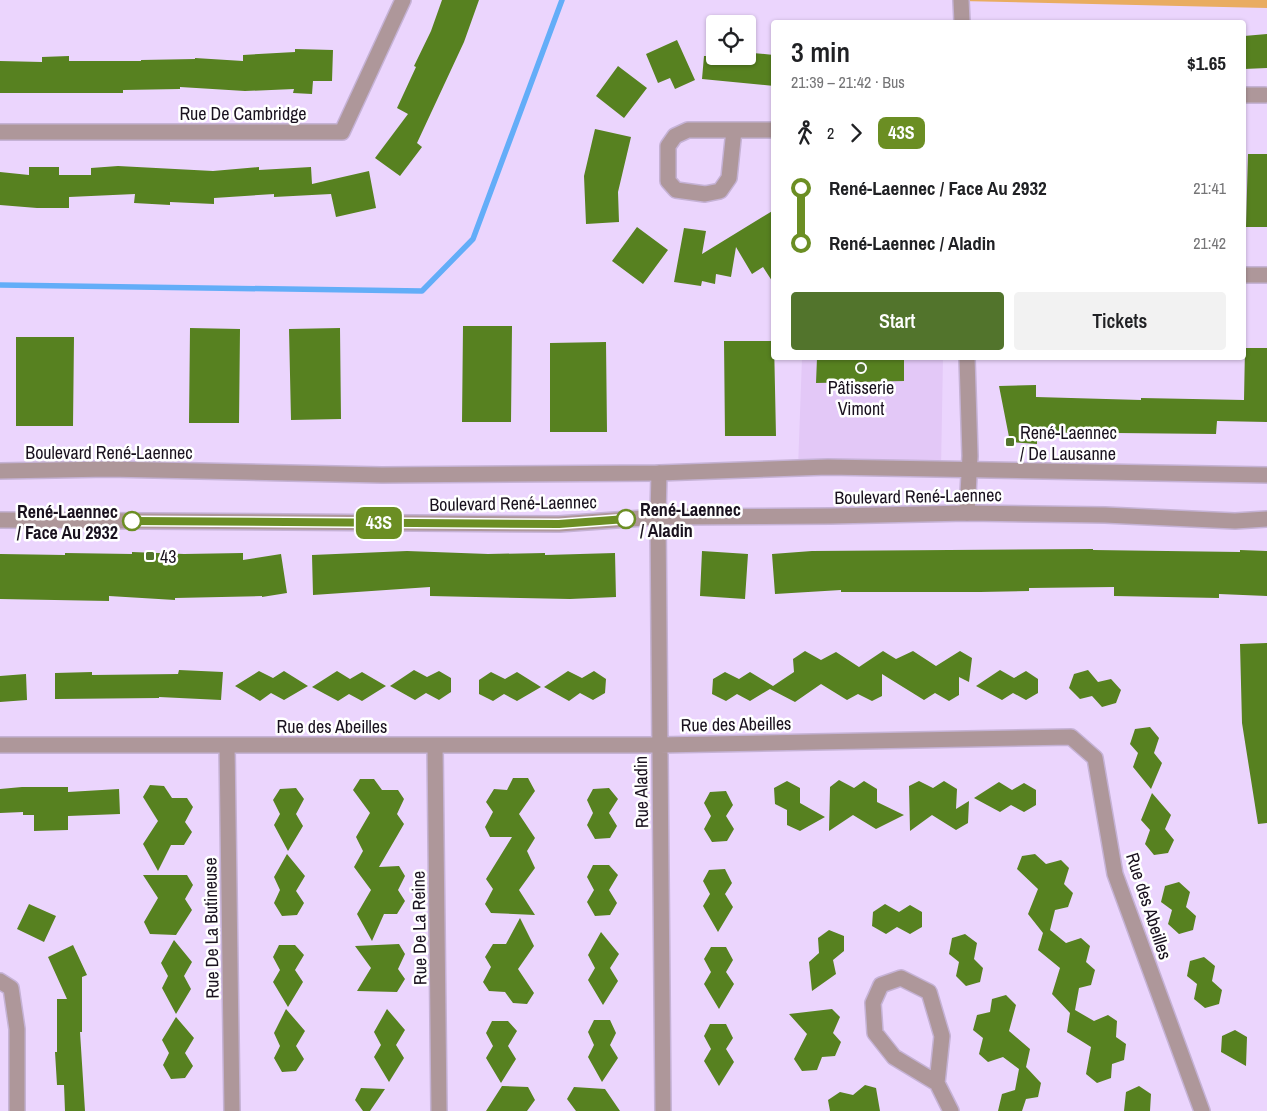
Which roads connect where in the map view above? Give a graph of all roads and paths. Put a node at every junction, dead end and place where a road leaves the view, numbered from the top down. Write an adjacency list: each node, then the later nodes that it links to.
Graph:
1 (403, 0): 8 (street, Rue De Cambridge)
2 (962, 0): 3 (street)
3 (962, 20)
4 (1246, 95): 5 (street)
5 (1265, 95)
6 (734, 130): 6 (street); 7 (street)
7 (771, 130)
8 (0, 132)
9 (1246, 275): 10 (street)
10 (1267, 276)
11 (967, 360): 12 (street)
12 (969, 468): 14 (street, Boulevard René-Laennec); 15 (street, Boulevard René-Laennec); 16 (street)
13 (0, 471): 14 (street, Boulevard René-Laennec)
14 (659, 473): 17 (street, Rue Aladin)
15 (1267, 475)
16 (967, 513): 17 (street, Boulevard René-Laennec); 18 (street, Boulevard René-Laennec)
17 (658, 517): 19 (street, Boulevard René-Laennec); 22 (street, Rue Aladin)
18 (1267, 519)
19 (0, 520)
20 (227, 745): 21 (street, Rue des Abeilles); 23 (street, Rue des Abeilles); 27 (street, Rue De La Butineuse)
21 (436, 745): 22 (street, Rue des Abeilles); 28 (street, Rue De La Reine)
22 (660, 745): 29 (street, Rue Aladin); 31 (street, Rue des Abeilles)
23 (0, 746)
24 (0, 981): 26 (street)
25 (937, 1083): 25 (street); 30 (street)
26 (17, 1111)
27 (232, 1111)
28 (439, 1111)
29 (663, 1111)
30 (951, 1111)
31 (1202, 1111)

